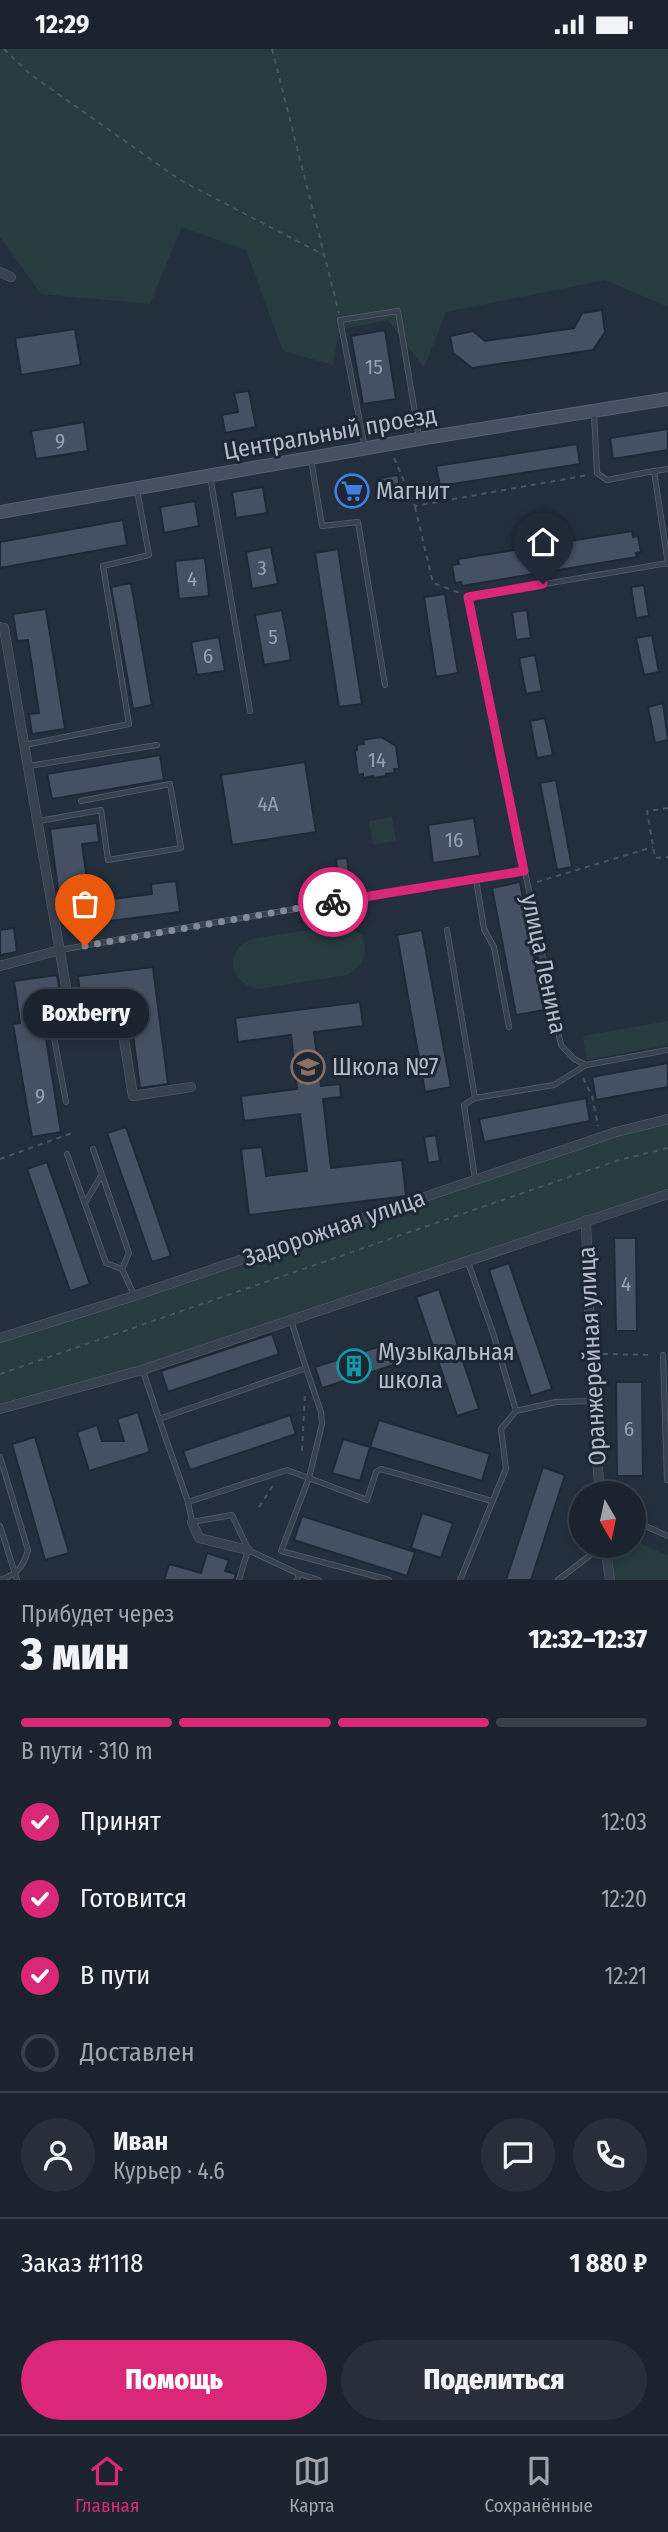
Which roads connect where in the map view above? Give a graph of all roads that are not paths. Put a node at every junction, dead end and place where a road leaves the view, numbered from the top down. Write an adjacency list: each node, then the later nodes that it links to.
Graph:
1 (0, 272): 2 (street)
2 (11, 277)
3 (668, 399): 4 (main road, Центральный проезд)
4 (593, 411): 5 (main road, Центральный проезд); 9 (lane)
5 (419, 439): 6 (main road, Центральный проезд); 6 (lane)
6 (365, 448): 7 (main road, Центральный проезд)
7 (310, 458): 10 (main road, Центральный проезд); 15 (lane)
8 (668, 469): 9 (lane)
9 (654, 471): 13 (lane)
10 (209, 475): 11 (main road, Центральный проезд); 16 (lane)
11 (137, 488): 12 (main road, Центральный проезд); 17 (lane)
12 (0, 512)
13 (668, 564): 22 (lane, улица Ленина)
14 (0, 627): 17 (street)
15 (385, 685)
16 (250, 711)
17 (24, 745): 19 (street)
18 (157, 745): 19 (lane)
19 (28, 766): 21 (street)
20 (81, 801): 21 (lane)
21 (38, 821): 25 (street)
22 (524, 871): 23 (lane); 30 (lane, улица Ленина)
23 (476, 879): 25 (lane); 28 (lane)
24 (447, 930): 32 (lane)
25 (60, 950): 26 (street); 27 (street)
26 (0, 966)
27 (69, 1004): 31 (street); 33 (lane)
28 (509, 1027)
29 (668, 1050): 30 (lane)
30 (586, 1065): 32 (lane)
31 (191, 1087)
32 (475, 1098): 38 (lane)
33 (66, 1102)
34 (668, 1118): 38 (street, Задорожная улица)
35 (93, 1149): 37 (lane)
36 (67, 1154): 40 (lane)
37 (102, 1175): 40 (lane); 43 (lane)
38 (475, 1180): 44 (street, Задорожная улица)
39 (668, 1194): 41 (street)
40 (85, 1203): 43 (lane)
41 (586, 1220): 42 (street); 50 (street, Оранжерейная улица)
42 (468, 1260): 45 (street); 52 (lane)
43 (122, 1269): 44 (lane)
44 (134, 1296): 46 (street, Задорожная улица)
45 (291, 1320): 48 (lane); 49 (street)
46 (0, 1338)
47 (663, 1355): 57 (lane)
48 (306, 1368): 53 (lane); 55 (lane)
49 (142, 1370): 51 (street); 53 (lane)
50 (592, 1401): 52 (lane); 56 (street, Оранжерейная улица)
51 (0, 1409)
52 (516, 1411): 58 (lane)
53 (159, 1419): 59 (lane)
54 (0, 1457): 69 (lane)
55 (309, 1478): 58 (lane); 59 (lane); 73 (lane)
56 (599, 1481)
57 (667, 1481)
58 (492, 1500): 74 (lane)
59 (188, 1502): 60 (lane)
60 (192, 1522): 65 (street); 65 (lane)
61 (0, 1526): 69 (lane)
62 (646, 1526): 64 (lane)
63 (668, 1529): 64 (lane)
64 (667, 1536)
65 (248, 1550): 68 (lane); 71 (lane)
66 (587, 1558): 75 (lane)
67 (607, 1558): 76 (street)
68 (298, 1577): 72 (lane)
69 (16, 1578): 70 (lane)
70 (0, 1580)
71 (239, 1580)
72 (319, 1580)
73 (389, 1580)
74 (460, 1580)
75 (558, 1580)
76 (610, 1580)

